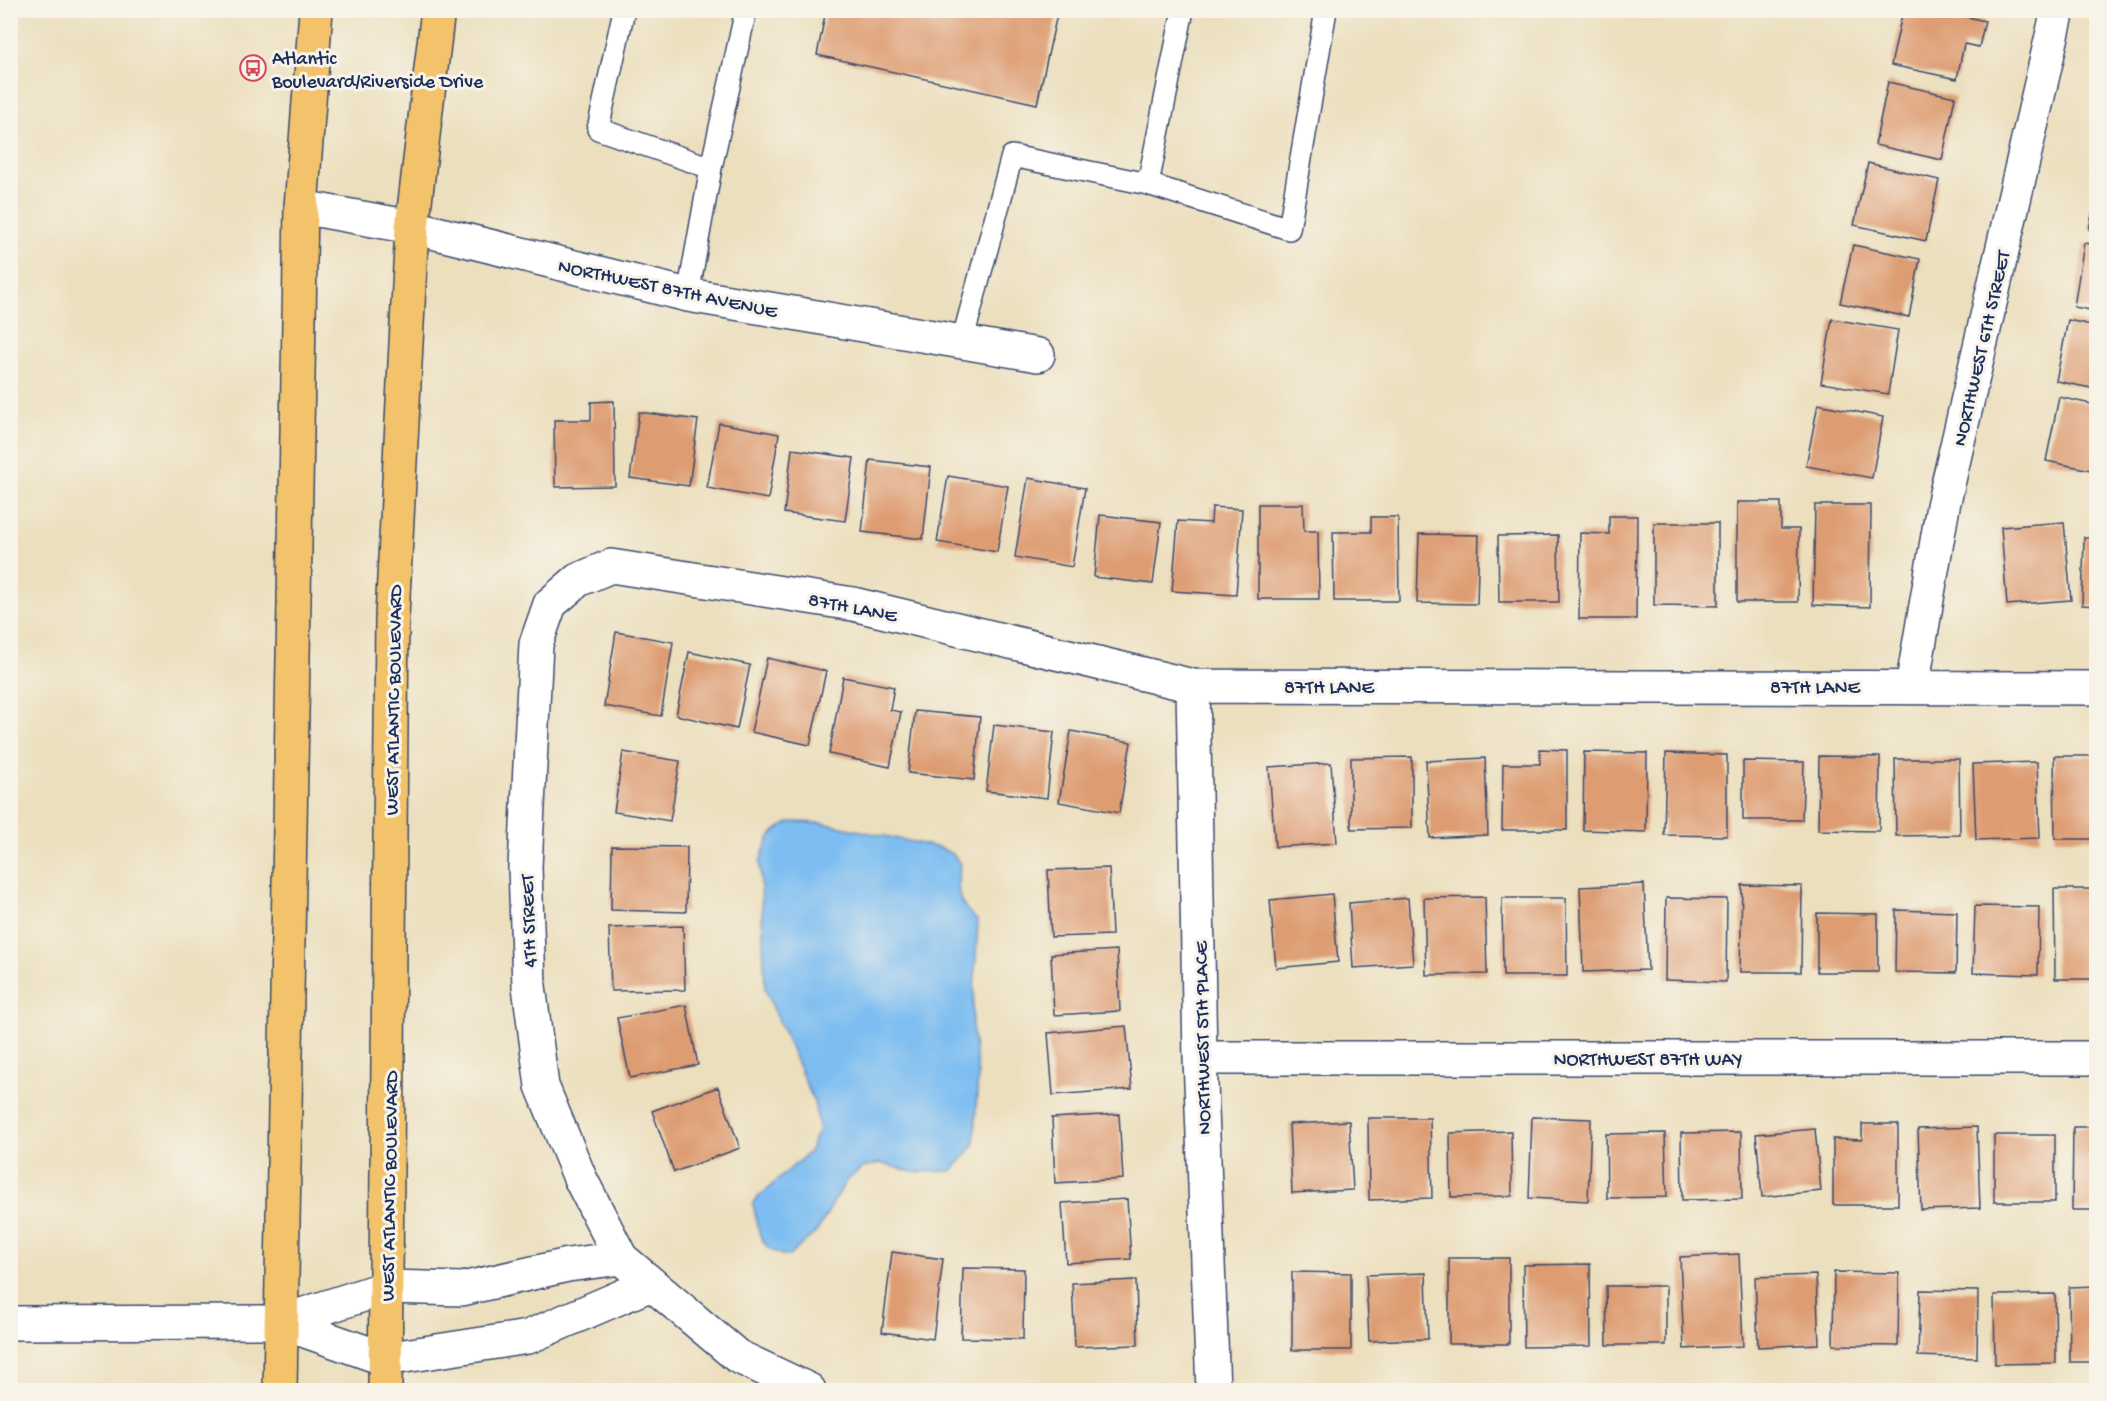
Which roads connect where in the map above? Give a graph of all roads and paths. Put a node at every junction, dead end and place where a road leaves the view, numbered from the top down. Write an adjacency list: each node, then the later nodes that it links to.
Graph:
1 (316, 10): 10 (main road)
2 (438, 10): 11 (main road, WEST ATLANTIC BOULEVARD)
3 (624, 10): 8 (lane)
4 (746, 10): 8 (lane)
5 (1183, 10): 9 (lane)
6 (1326, 10): 9 (lane)
7 (2058, 10): 17 (street, NORTHWEST 6TH STREET)
8 (711, 168): 12 (lane)
9 (1148, 184): 13 (lane)
10 (301, 207): 11 (street, NORTHWEST 87TH AVENUE); 24 (main road)
11 (412, 227): 12 (street, NORTHWEST 87TH AVENUE); 23 (main road, WEST ATLANTIC BOULEVARD)
12 (688, 295): 13 (street, NORTHWEST 87TH AVENUE)
13 (962, 342): 14 (street, NORTHWEST 87TH AVENUE)
14 (1038, 355)
15 (578, 580): 16 (street, 87TH LANE); 21 (street, 4TH STREET)
16 (1193, 686): 17 (street, 87TH LANE); 19 (street, NORTHWEST 5TH PLACE)
17 (1912, 687): 18 (street, 87TH LANE)
18 (2097, 688)
19 (1200, 1058): 20 (street, NORTHWEST 87TH WAY); 29 (street, NORTHWEST 5TH PLACE)
20 (2097, 1058)
21 (621, 1258): 22 (street); 23 (street)
22 (651, 1284): 26 (street); 28 (street)
23 (388, 1287): 24 (street); 26 (main road, WEST ATLANTIC BOULEVARD)
24 (280, 1322): 25 (street); 26 (street); 27 (main road)
25 (10, 1323)
26 (385, 1375)
27 (280, 1390)
28 (809, 1390)
29 (1213, 1390)

